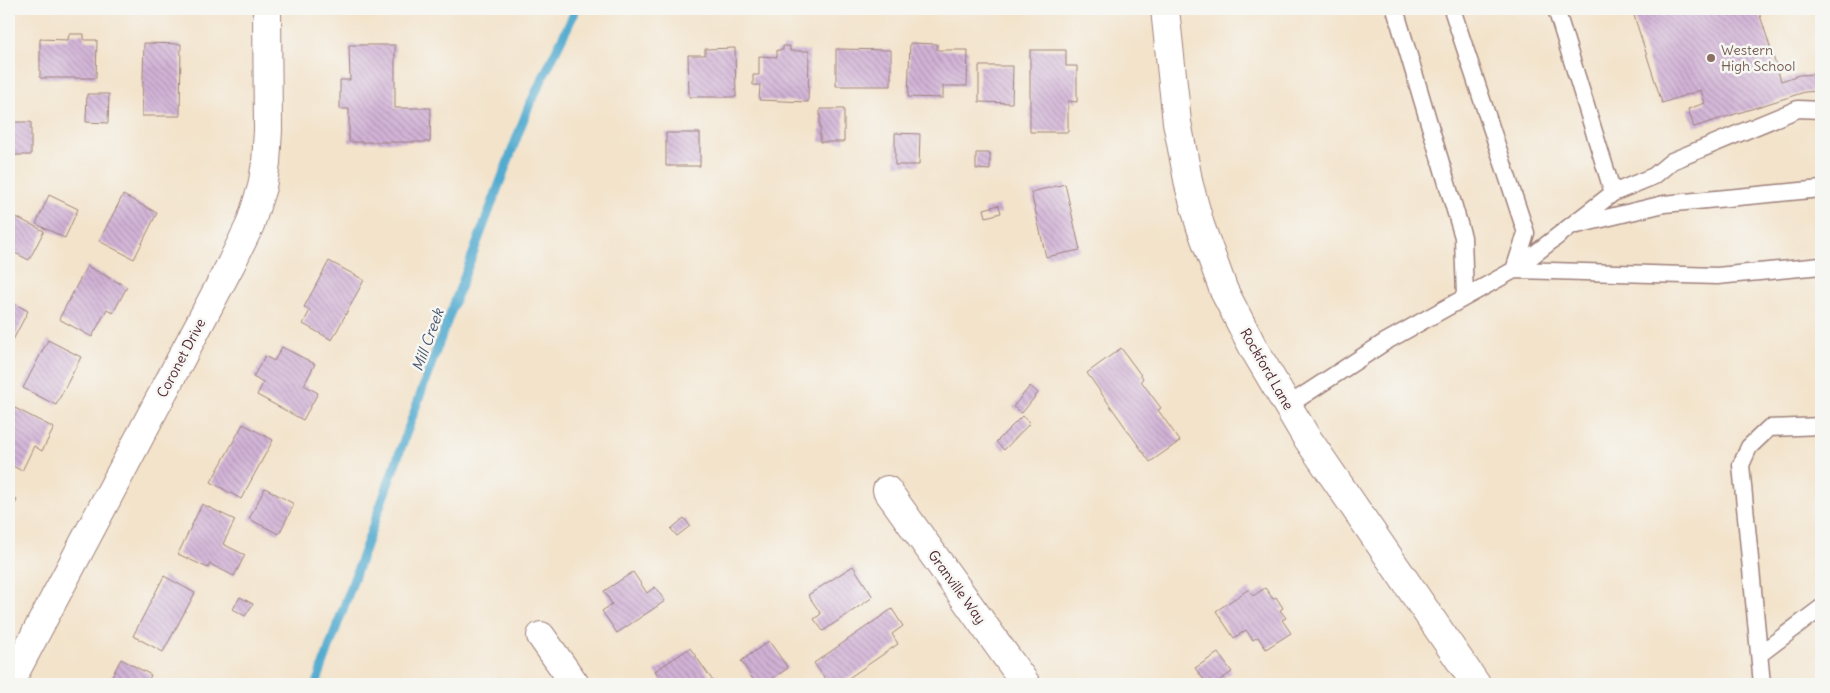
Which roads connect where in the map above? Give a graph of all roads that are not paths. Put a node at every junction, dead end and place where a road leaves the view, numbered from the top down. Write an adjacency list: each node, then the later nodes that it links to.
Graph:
1 (267, 9): 19 (street, Coronet Drive)
2 (1165, 9): 13 (street, Rockford Lane)
3 (1396, 9): 12 (lane)
4 (1452, 9): 11 (lane)
5 (1556, 9): 8 (lane)
6 (1821, 110): 8 (lane)
7 (1821, 189): 9 (lane)
8 (1613, 193): 9 (lane)
9 (1569, 227): 11 (lane)
10 (1821, 266): 11 (lane)
11 (1514, 270): 12 (lane)
12 (1465, 297): 13 (lane)
13 (1287, 406): 22 (street, Rockford Lane)
14 (1821, 426): 18 (lane)
15 (887, 490): 21 (street, Granville Way)
16 (1821, 608): 18 (lane)
17 (541, 636): 20 (street)
18 (1760, 654): 23 (lane)
19 (9, 684)
20 (576, 684)
21 (1026, 684)
22 (1476, 684)
23 (1762, 684)

